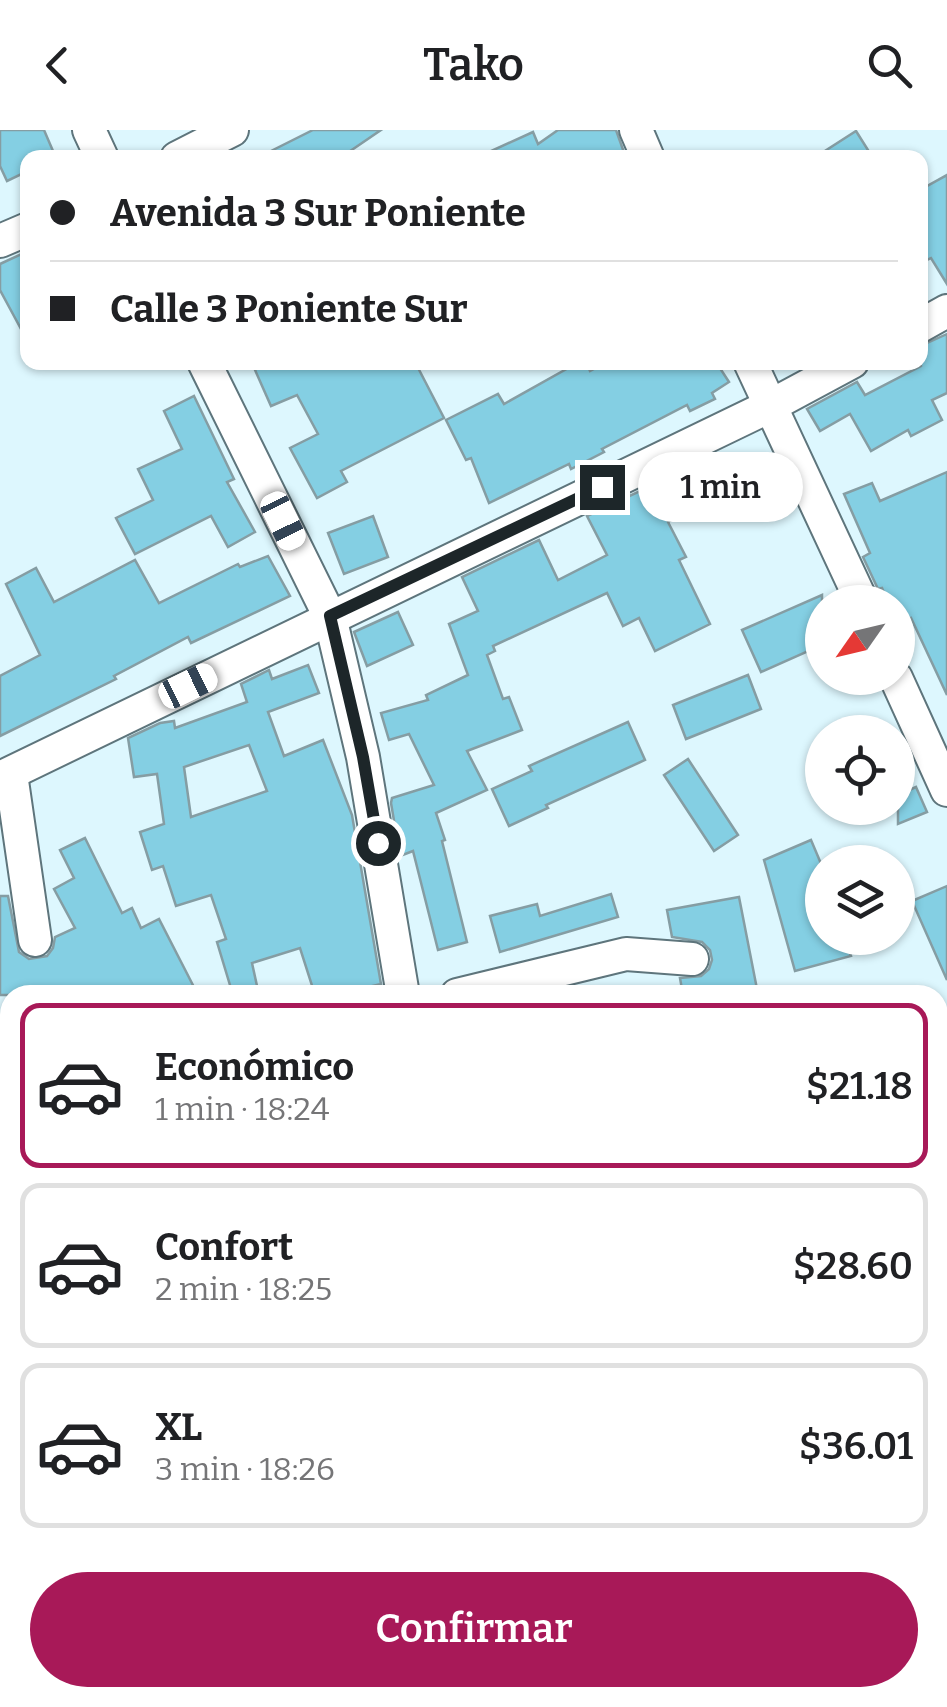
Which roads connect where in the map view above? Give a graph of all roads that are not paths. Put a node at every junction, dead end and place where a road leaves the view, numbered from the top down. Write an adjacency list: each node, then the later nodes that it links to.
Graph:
1 (232, 130): 2 (street)
2 (193, 150)
3 (208, 370): 8 (street)
4 (754, 370): 6 (street)
5 (837, 370): 6 (street)
6 (772, 406): 7 (street); 8 (street)
7 (854, 585)
8 (330, 616): 10 (street); 14 (street)
9 (904, 695): 11 (street)
10 (5, 776): 12 (street)
11 (947, 790)
12 (35, 940)
13 (692, 959): 15 (street)
14 (402, 985)
15 (498, 985)

